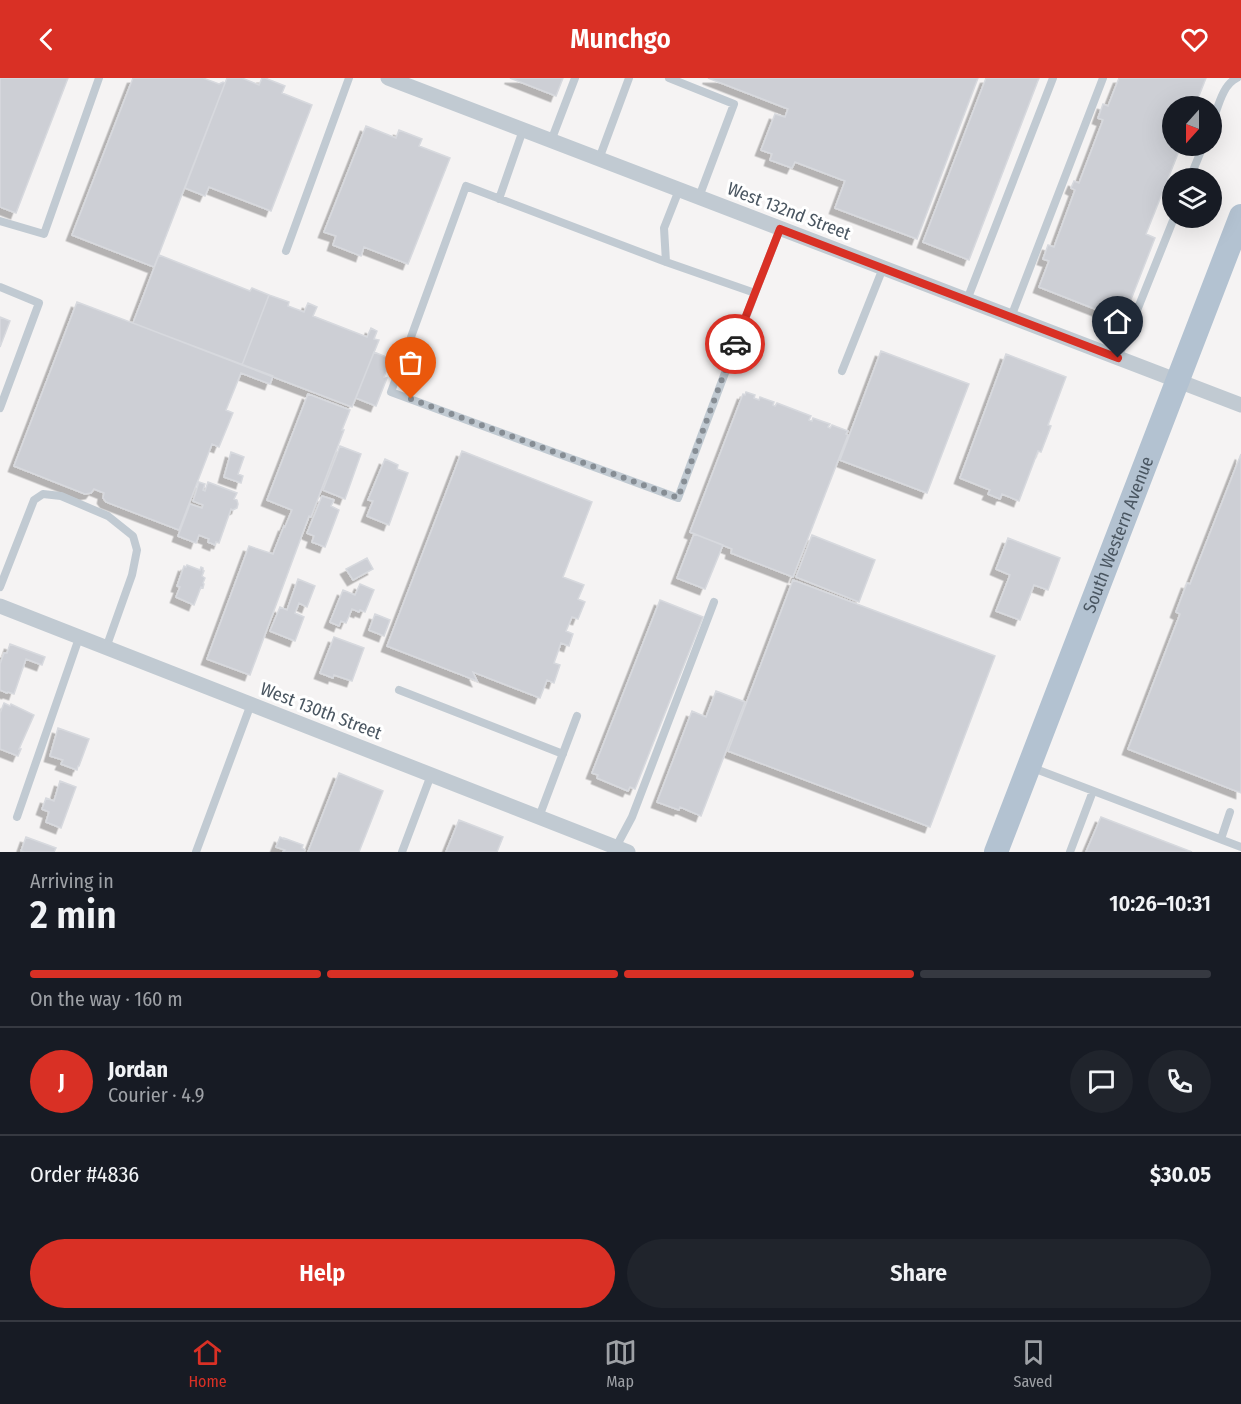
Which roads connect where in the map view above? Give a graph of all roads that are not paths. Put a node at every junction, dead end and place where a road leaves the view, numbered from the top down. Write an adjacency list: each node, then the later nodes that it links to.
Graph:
1 (99, 78): 18 (lane)
2 (349, 78): 21 (lane)
3 (387, 78): 11 (street, West 132nd Street)
4 (575, 78): 12 (lane)
5 (629, 78): 13 (lane)
6 (669, 78): 15 (lane)
7 (1053, 78): 26 (lane)
8 (1103, 78): 27 (lane)
9 (1237, 78): 10 (lane)
10 (1222, 99)
11 (523, 130): 12 (street, West 132nd Street); 16 (lane)
12 (551, 141): 13 (street, West 132nd Street)
13 (599, 159): 14 (street, West 132nd Street)
14 (679, 190): 15 (street, West 132nd Street); 22 (lane)
15 (699, 197): 20 (street, West 132nd Street)
16 (499, 199): 22 (lane); 25 (lane)
17 (1241, 216): 30 (main road, South Western Avenue)
18 (0, 221)
19 (1170, 228): 28 (lane)
20 (780, 229): 23 (street, West 132nd Street); 25 (lane)
21 (286, 251)
22 (666, 262): 25 (lane)
23 (883, 268): 26 (street, West 132nd Street); 29 (lane)
24 (0, 287): 32 (lane)
25 (755, 293)
26 (967, 300): 27 (street, West 132nd Street)
27 (1011, 317): 28 (street, West 132nd Street)
28 (1118, 358): 30 (street, West 132nd Street)
29 (842, 371)
30 (1177, 381): 31 (street, West 132nd Street); 42 (main road, South Western Avenue)
31 (1241, 405)
32 (0, 408)
33 (0, 587): 37 (lane)
34 (714, 602): 50 (lane)
35 (0, 606): 36 (street, West 130th Street)
36 (79, 638): 37 (street, West 130th Street); 46 (lane)
37 (106, 648): 39 (street, West 130th Street)
38 (399, 690): 41 (lane)
39 (251, 704): 43 (street, West 130th Street); 51 (lane)
40 (578, 716): 41 (lane)
41 (563, 753): 47 (lane)
42 (1029, 767): 44 (lane); 53 (main road, South Western Avenue)
43 (431, 775): 47 (street, West 130th Street); 52 (lane)
44 (1094, 791): 48 (lane); 54 (lane)
45 (1230, 812): 48 (lane)
46 (17, 817)
47 (539, 817): 50 (street, West 130th Street)
48 (1221, 839): 49 (lane)
49 (1241, 847)
50 (622, 850)
51 (196, 852)
52 (402, 852)
53 (996, 852)
54 (1070, 852)

